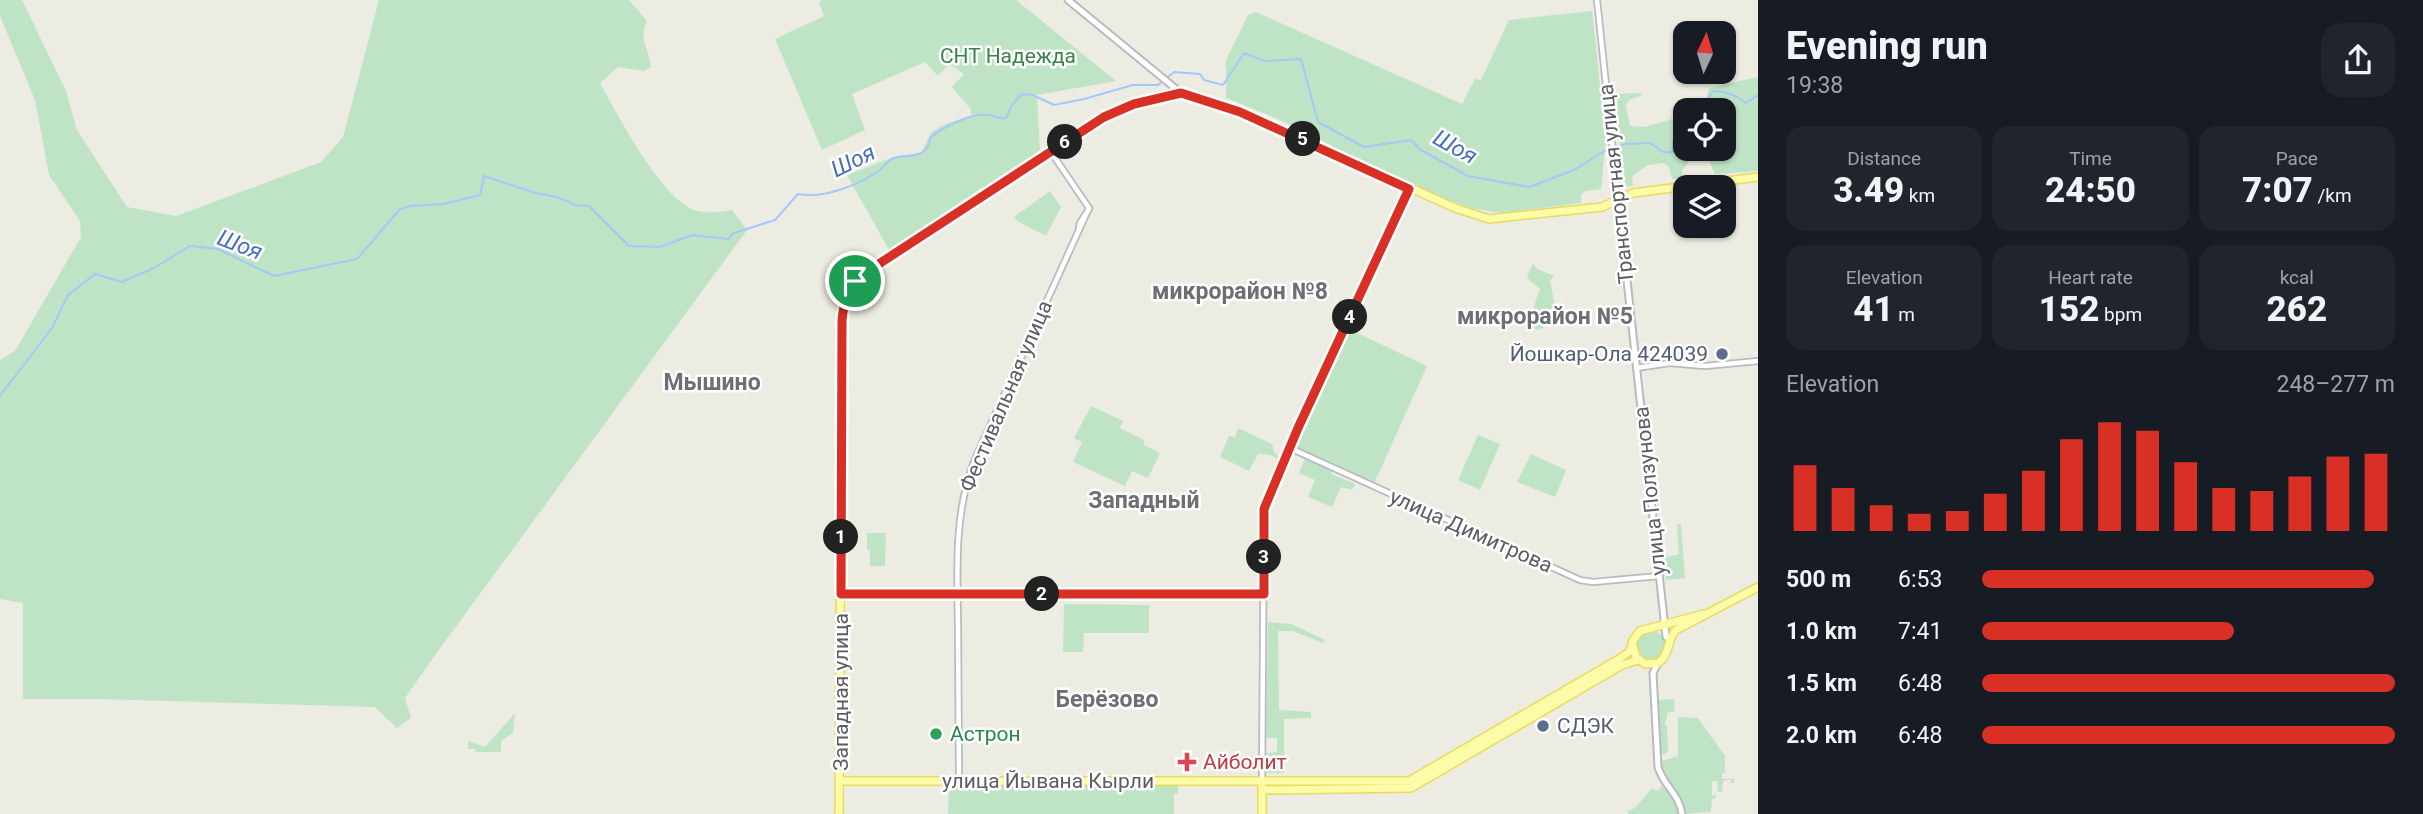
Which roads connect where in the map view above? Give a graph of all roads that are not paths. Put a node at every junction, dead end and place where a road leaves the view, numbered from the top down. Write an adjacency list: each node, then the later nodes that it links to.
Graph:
1 (1068, 0): 3 (main road)
2 (1597, 0): 7 (street, Транспортная улица)
3 (1181, 93): 4 (main road, Западная улица); 6 (main road)
4 (1051, 152): 15 (main road, Западная улица); 16 (street, Фестивальная улица)
5 (1758, 177): 7 (main road)
6 (1409, 189): 8 (main road); 12 (street)
7 (1618, 198): 8 (main road); 9 (main road, Транспортная улица)
8 (1602, 207): 9 (main road)
9 (1619, 208): 11 (main road, Транспортная улица)
10 (1758, 361): 11 (street)
11 (1636, 368): 13 (main road, улица Ползунова)
12 (1290, 448): 13 (street, улица Димитрова); 17 (street)
13 (1659, 576): 19 (main road, улица Ползунова)
14 (1758, 587): 18 (main road)
15 (841, 594): 16 (street); 30 (main road, Западная улица)
16 (958, 594): 17 (street); 29 (street, Фестивальная улица)
17 (1264, 594): 31 (street)
18 (1704, 614): 20 (main road); 23 (main road)
19 (1664, 615): 20 (main road); 21 (main road, улица Ползунова); 22 (main road)
20 (1676, 622): 21 (main road)
21 (1665, 626): 22 (main road); 23 (main road, улица Ползунова)
22 (1653, 628): 23 (main road); 24 (main road)
23 (1668, 641): 26 (main road)
24 (1632, 646): 25 (main road); 28 (main road)
25 (1642, 662): 26 (main road); 27 (main road); 28 (main road)
26 (1658, 663): 27 (main road)
27 (1653, 673): 34 (main road)
28 (1507, 728): 31 (main road, улица Йывана Кырли)
29 (959, 780): 30 (main road, улица Йывана Кырли); 31 (main road, улица Йывана Кырли)
30 (840, 781): 32 (main road, Западная улица)
31 (1262, 786): 33 (main road)
32 (839, 814)
33 (1262, 814)
34 (1682, 814)

